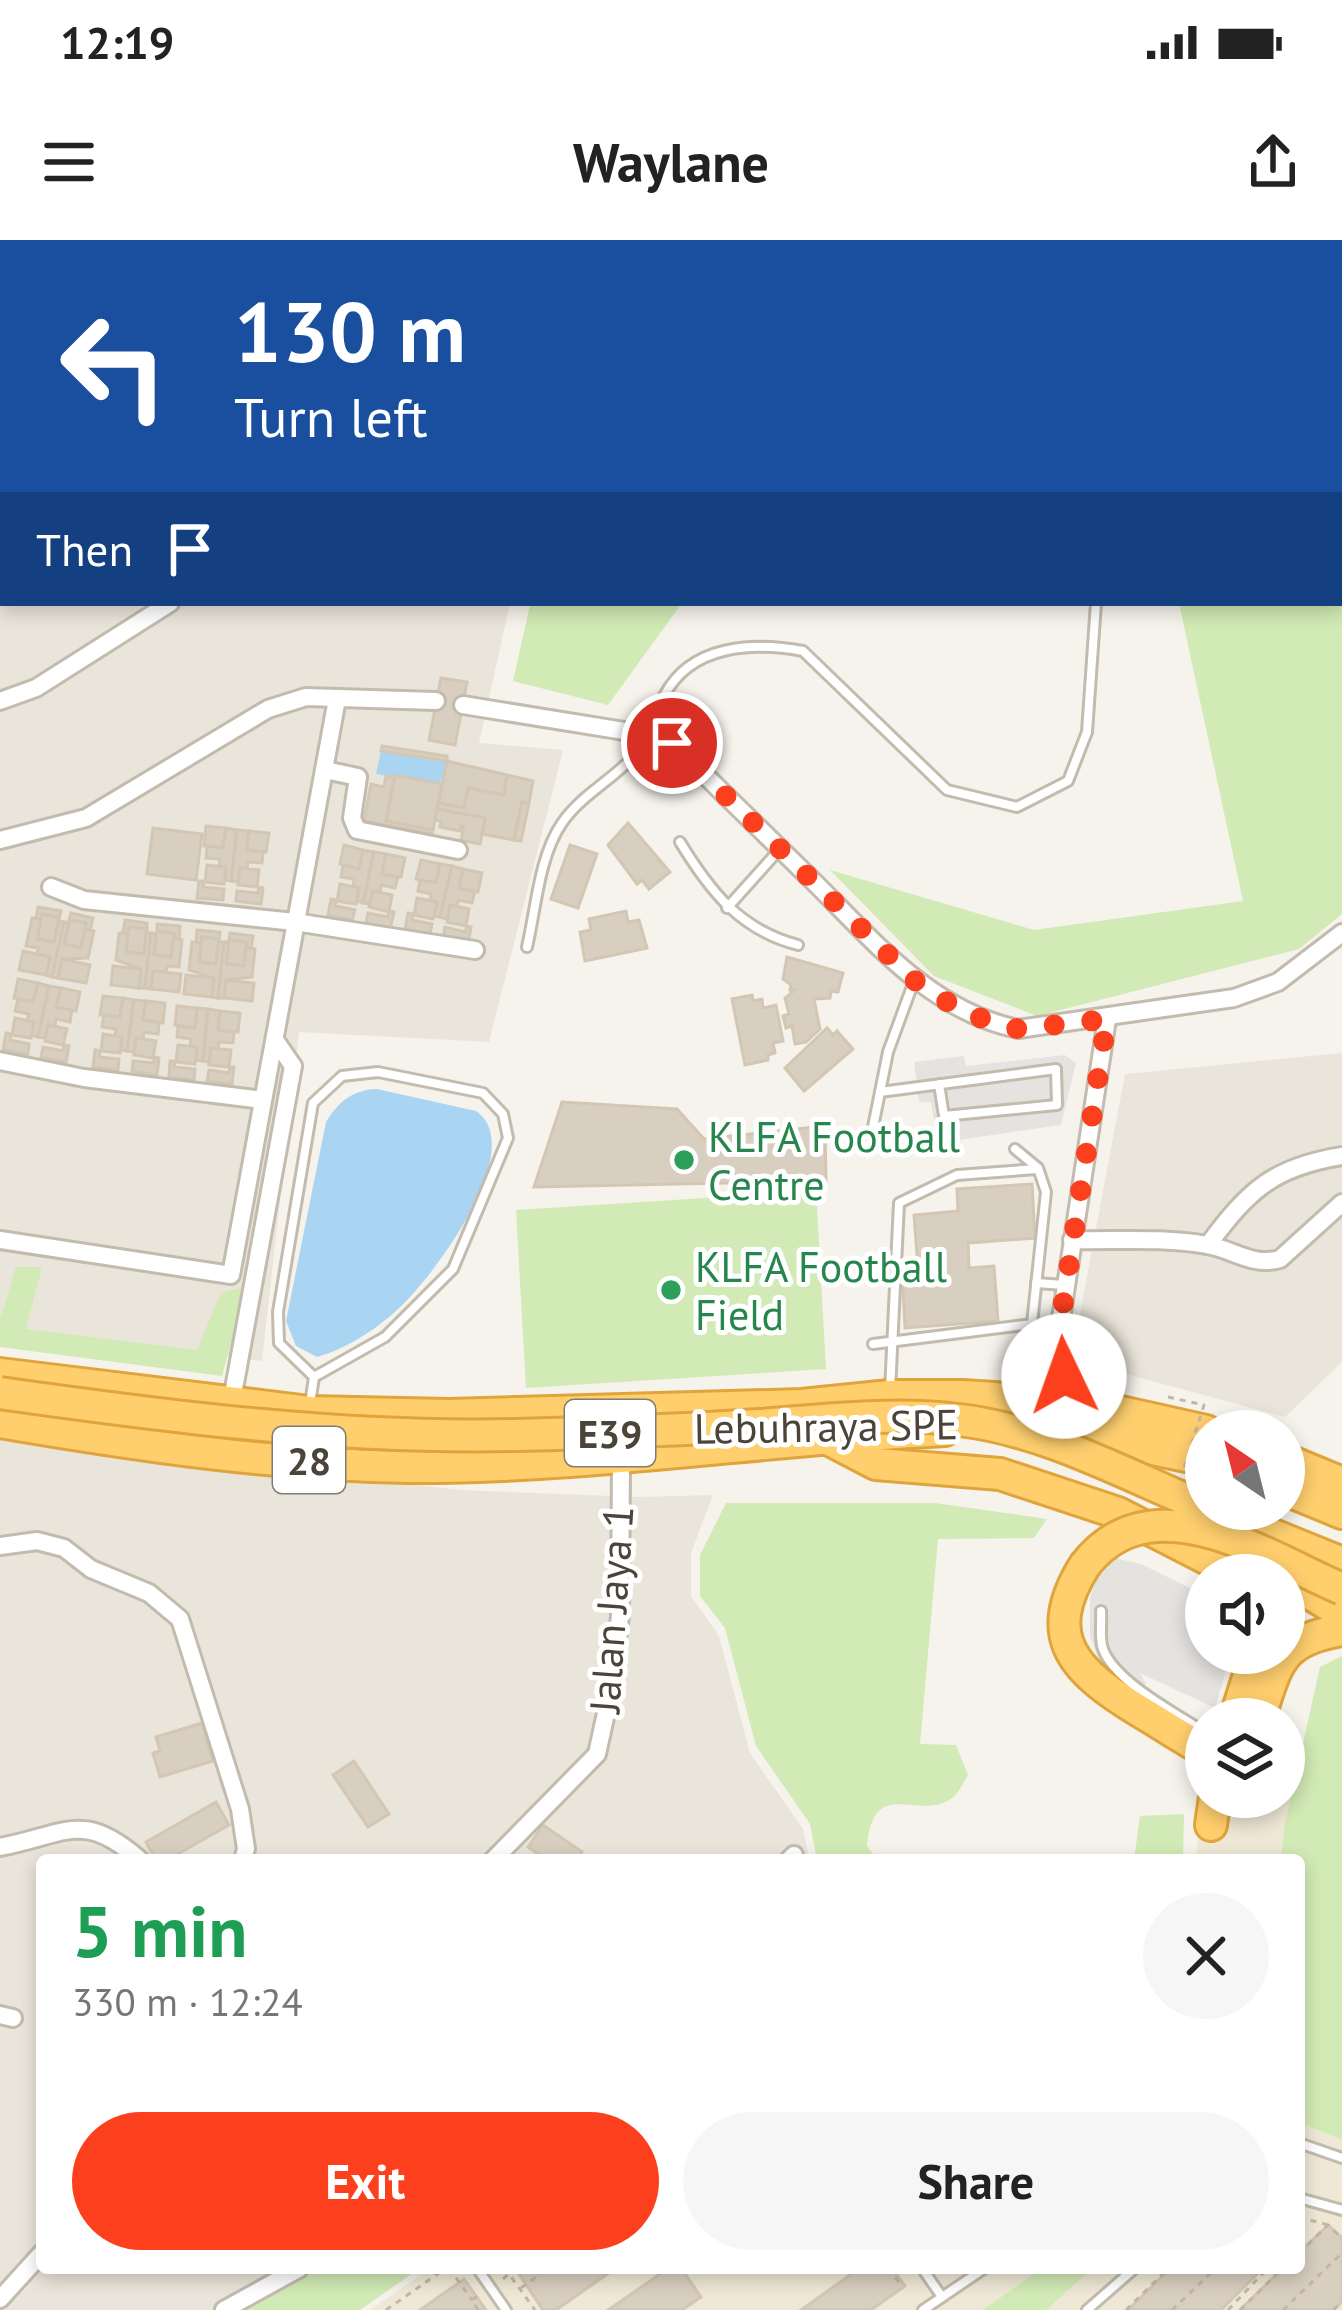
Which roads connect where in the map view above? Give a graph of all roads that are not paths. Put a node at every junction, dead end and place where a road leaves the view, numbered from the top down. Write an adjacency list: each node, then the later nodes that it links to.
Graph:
1 (165, 606): 4 (street)
2 (1096, 606): 7 (lane)
3 (338, 699): 5 (street); 8 (street); 9 (street)
4 (0, 701)
5 (436, 701)
6 (463, 705): 7 (street)
7 (649, 735): 11 (street); 18 (lane)
8 (325, 770): 12 (street); 15 (street)
9 (0, 840)
10 (680, 842): 14 (lane)
11 (780, 849): 14 (lane); 20 (street)
12 (458, 850)
13 (51, 887): 15 (street)
14 (728, 908): 17 (lane)
15 (296, 922): 19 (street); 22 (street)
16 (1342, 933): 21 (street)
17 (798, 945)
18 (527, 947)
19 (475, 950)
20 (914, 980): 21 (street); 25 (lane)
21 (1107, 1019): 33 (street)
22 (274, 1040): 26 (street); 46 (street)
23 (0, 1061): 26 (street)
24 (939, 1084): 24 (lane); 25 (lane)
25 (880, 1092): 27 (lane)
26 (263, 1100): 32 (street)
27 (869, 1147)
28 (1015, 1149): 30 (lane)
29 (1342, 1156): 34 (street)
30 (1038, 1168): 35 (lane); 37 (lane)
31 (1342, 1203): 34 (street)
32 (0, 1240)
33 (1072, 1240): 34 (street); 36 (street)
34 (1208, 1245)
35 (1036, 1283): 36 (lane); 37 (lane)
36 (1065, 1286): 39 (street)
37 (891, 1342): 38 (lane); 43 (lane)
38 (873, 1344)
39 (1056, 1351): 44 (street); 45 (street)
40 (0, 1374): 46 (highway, 28)
41 (314, 1377): 41 (lane); 47 (lane)
42 (0, 1393): 56 (highway, Lebuhraya SPE / E39, bridge)
43 (890, 1396): 44 (highway, 28); 47 (highway, 28)
44 (1015, 1399): 45 (highway, 28)
45 (1084, 1404): 49 (highway, 28)
46 (231, 1405): 47 (highway, 28)
47 (309, 1412)
48 (0, 1422): 52 (highway, 28)
49 (1185, 1426)
50 (830, 1440): 51 (highway, 28); 52 (highway, 28); 54 (highway)
51 (1185, 1456)
52 (621, 1459): 75 (street, Jalan Jaya 1)
53 (1305, 1468): 55 (highway)
54 (1000, 1474): 61 (highway); 62 (highway, Lebuhraya SPE)
55 (1342, 1484)
56 (1185, 1498)
57 (1305, 1498): 58 (highway)
58 (1342, 1513)
59 (1261, 1530): 63 (highway, Lebuhraya SPE / E39)
60 (0, 1546): 74 (street)
61 (1199, 1554)
62 (1243, 1554)
63 (1342, 1564)
64 (1342, 1588): 71 (highway, bridge)
65 (1305, 1591): 67 (highway, Lebuhraya SPE)
66 (1101, 1611): 70 (lane)
67 (1342, 1613)
68 (1342, 1630): 69 (highway)
69 (1266, 1698)
70 (1185, 1720)
71 (1185, 1738)
72 (0, 1846): 73 (street)
73 (133, 1854)
74 (245, 1854)
75 (499, 1854)
76 (1305, 2145): 77 (lane)
77 (1342, 2158)
78 (1305, 2200): 79 (lane)
79 (1342, 2210)
80 (36, 2260): 87 (street)
81 (289, 2274): 88 (street)
82 (481, 2274): 89 (lane)
83 (926, 2274): 86 (lane)
84 (976, 2274): 86 (lane)
85 (1128, 2274): 91 (lane)
86 (942, 2297): 90 (lane)
87 (0, 2299)
88 (224, 2310)
89 (506, 2310)
90 (923, 2310)
91 (1088, 2310)

